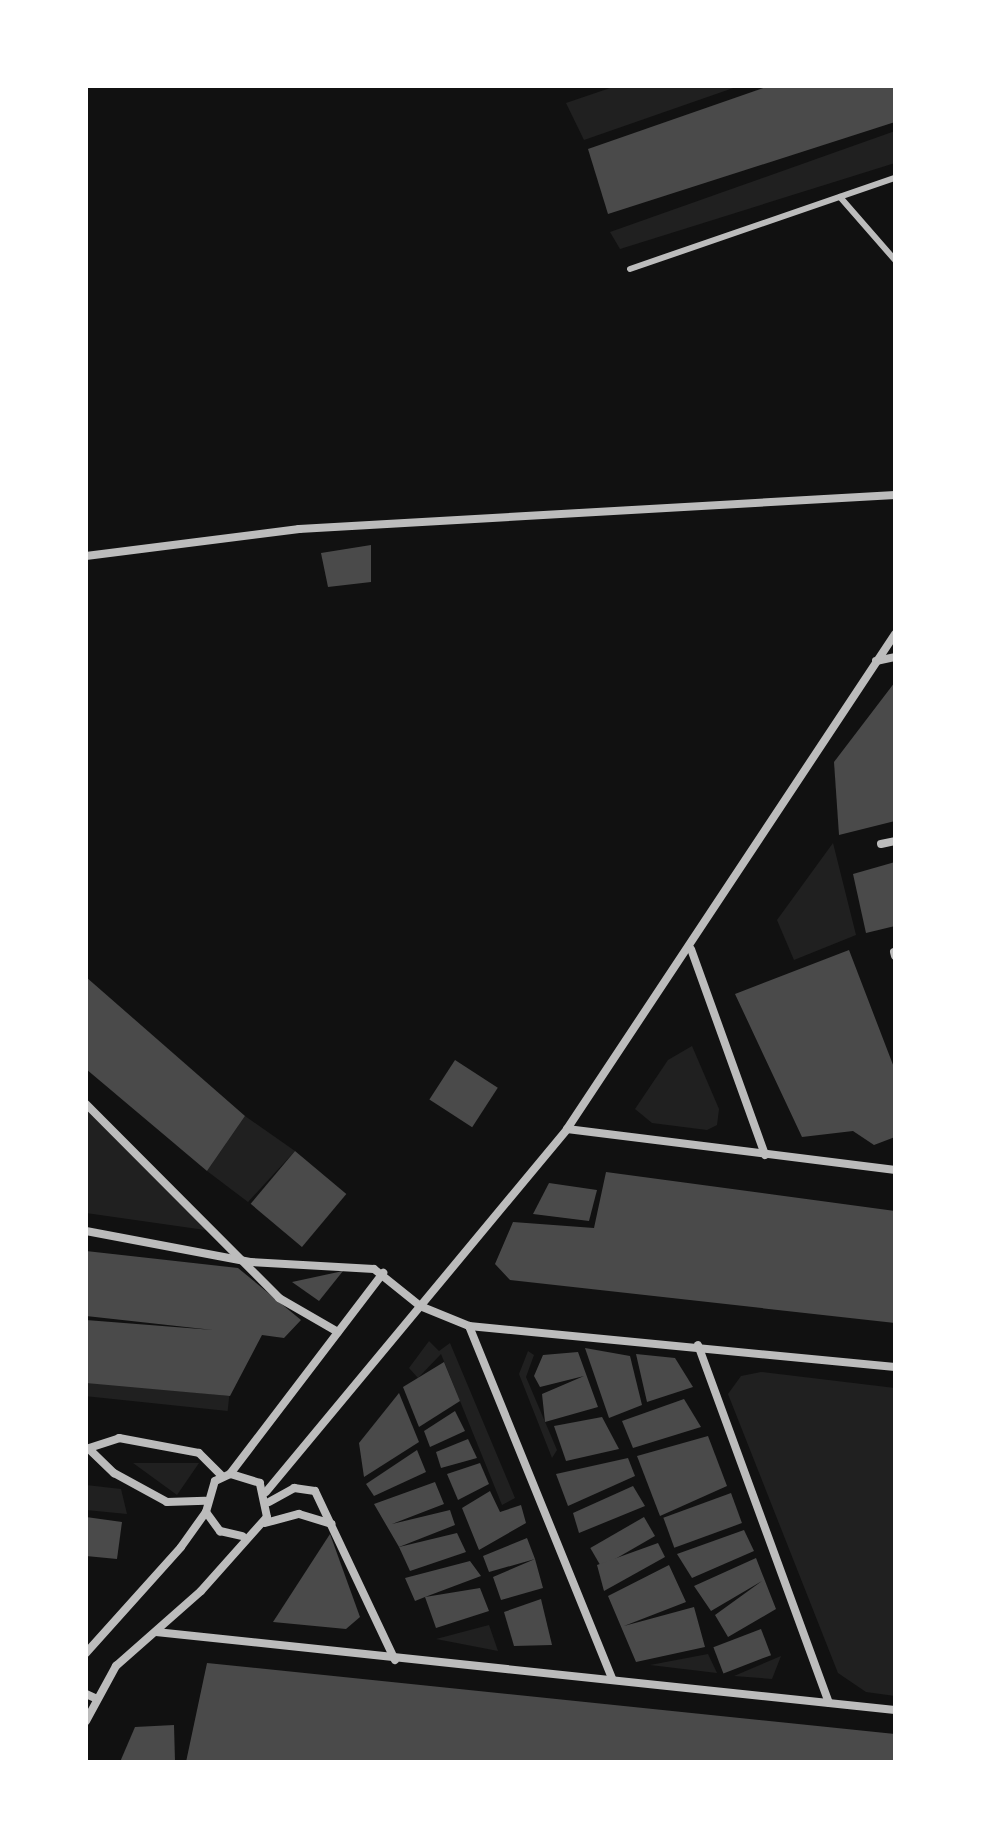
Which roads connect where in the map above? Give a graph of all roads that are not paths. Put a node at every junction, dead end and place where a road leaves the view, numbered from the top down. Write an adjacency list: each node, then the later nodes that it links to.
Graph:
1 (895, 178): 2 (lane)
2 (840, 197): 3 (lane); 4 (lane)
3 (895, 260)
4 (630, 269)
5 (895, 495): 6 (street)
6 (86, 556)
7 (895, 634): 9 (street)
8 (895, 657): 9 (street)
9 (876, 661): 12 (street)
10 (895, 841): 11 (street)
11 (881, 844)
12 (691, 949): 14 (street); 15 (street)
13 (86, 1104): 18 (street)
14 (567, 1129): 15 (street); 20 (street)
15 (765, 1155): 16 (street)
16 (895, 1170)
17 (86, 1231): 18 (street)
18 (250, 1262): 19 (street); 22 (street)
19 (383, 1273): 20 (street); 22 (street)
20 (420, 1306): 21 (street); 27 (street)
21 (469, 1326): 23 (street); 37 (street)
22 (338, 1332): 26 (street)
23 (698, 1345): 24 (street); 40 (street)
24 (895, 1367)
25 (88, 1449): 26 (street); 28 (street)
26 (226, 1475): 27 (street); 28 (street)
27 (266, 1492): 29 (street)
28 (205, 1501): 30 (street)
29 (269, 1502): 31 (street); 32 (street)
30 (206, 1512): 33 (street); 35 (street)
31 (262, 1524): 32 (street); 33 (street)
32 (332, 1524): 36 (street)
33 (242, 1536): 34 (street)
34 (156, 1632): 36 (street); 39 (street)
35 (86, 1653)
36 (395, 1660): 37 (street)
37 (613, 1680): 40 (street)
38 (86, 1694): 39 (street)
39 (97, 1699): 42 (street)
40 (829, 1703): 41 (street)
41 (895, 1710)
42 (86, 1721)

